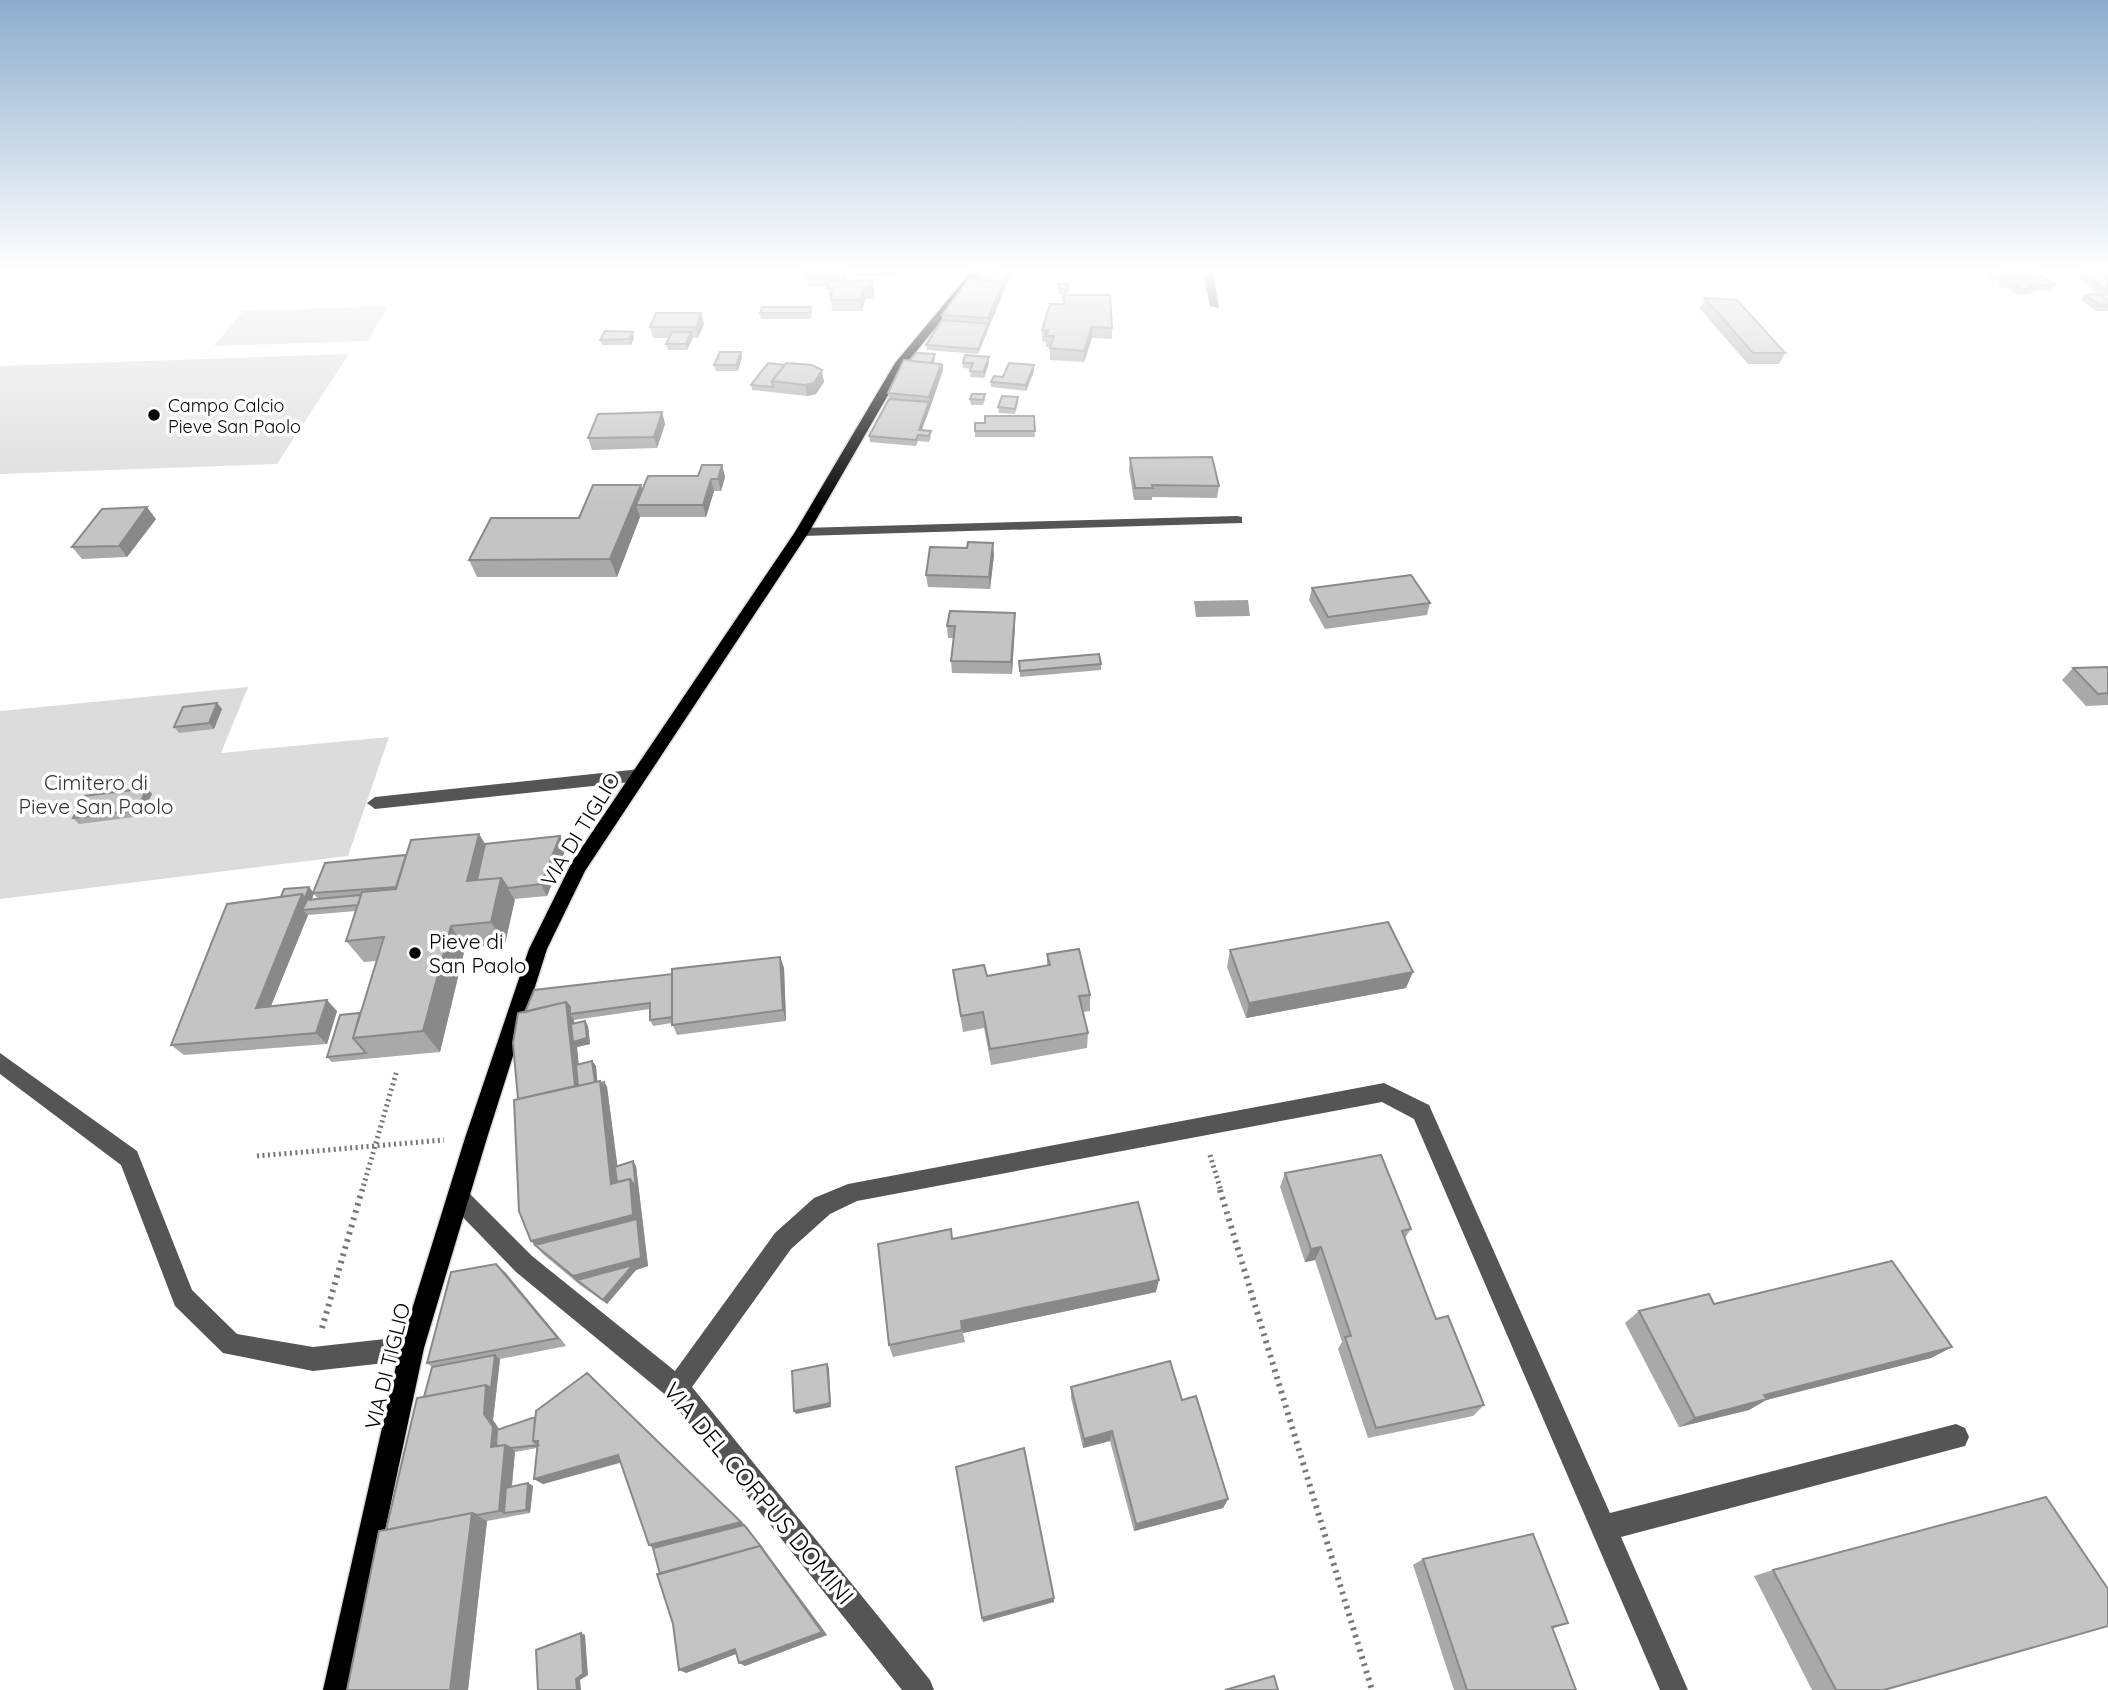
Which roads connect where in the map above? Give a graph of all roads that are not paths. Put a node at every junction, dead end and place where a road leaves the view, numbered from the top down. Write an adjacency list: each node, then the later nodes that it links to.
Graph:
1 (911, 351): 3 (main road, VIA DI TIGLIO)
2 (1237, 520): 3 (street)
3 (802, 533): 4 (main road, VIA DI TIGLIO)
4 (640, 775): 5 (street); 7 (main road, VIA DI TIGLIO)
5 (375, 803)
6 (0, 1062): 8 (street)
7 (458, 1198): 8 (main road, VIA DI TIGLIO); 9 (street, VIA DEL CORPUS DOMINI)
8 (412, 1348): 12 (main road, VIA DI TIGLIO)
9 (677, 1388): 11 (street); 13 (street, VIA DEL CORPUS DOMINI)
10 (1956, 1437): 11 (street)
11 (1604, 1528): 14 (street)
12 (337, 1690)
13 (920, 1690)
14 (1674, 1690)

